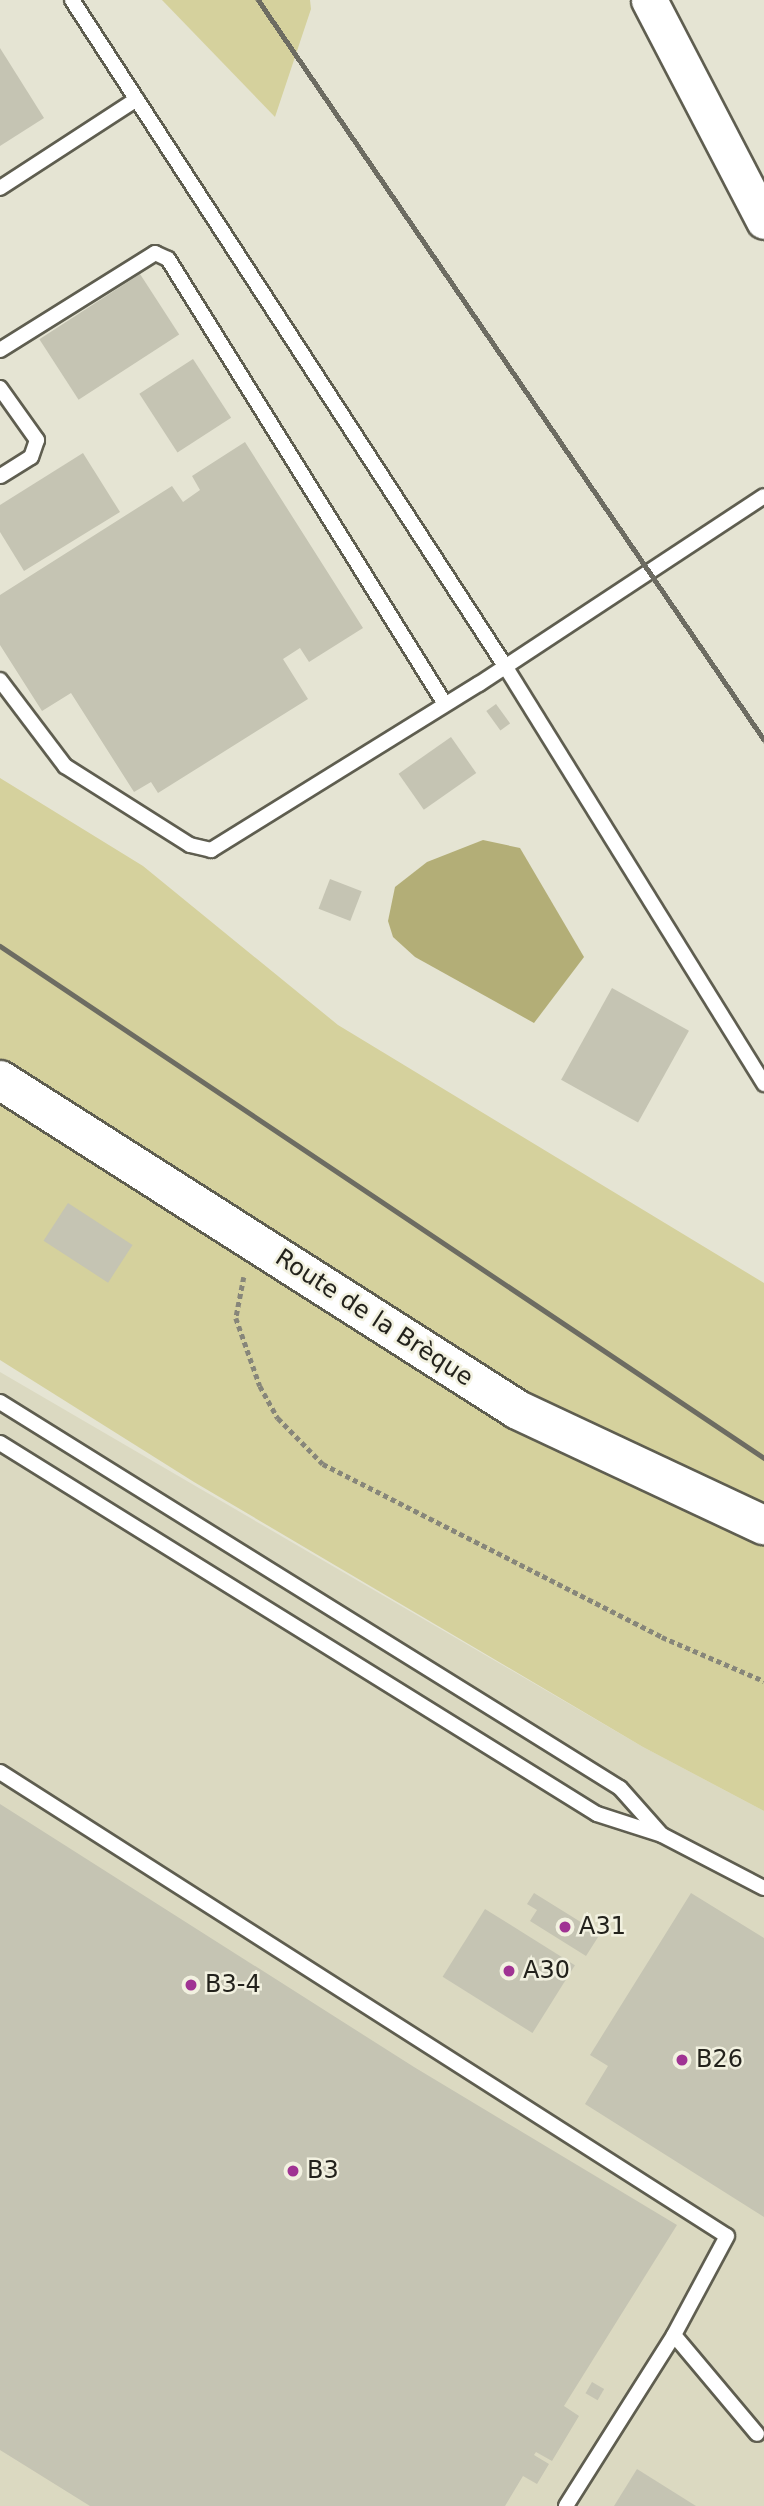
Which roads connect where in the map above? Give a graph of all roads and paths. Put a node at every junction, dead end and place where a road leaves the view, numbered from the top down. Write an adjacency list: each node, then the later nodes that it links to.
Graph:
1 (72, 0): 3 (lane)
2 (649, 0): 5 (street)
3 (137, 99): 4 (lane); 10 (lane)
4 (0, 188)
5 (764, 221)
6 (0, 350): 12 (lane)
7 (0, 388): 8 (lane)
8 (0, 476)
9 (764, 496): 10 (lane)
10 (505, 666): 12 (lane); 14 (lane)
11 (0, 680): 12 (lane)
12 (445, 704)
13 (0, 1080): 18 (main road, Route de la Brèque)
14 (764, 1084)
15 (246, 1268): 19 (path)
16 (0, 1402): 21 (lane)
17 (0, 1443): 21 (lane)
18 (764, 1525)
19 (764, 1681)
20 (0, 1772): 23 (lane)
21 (662, 1835): 22 (lane)
22 (764, 1888)
23 (674, 2335): 24 (lane); 25 (lane)
24 (757, 2434)
25 (566, 2506)

